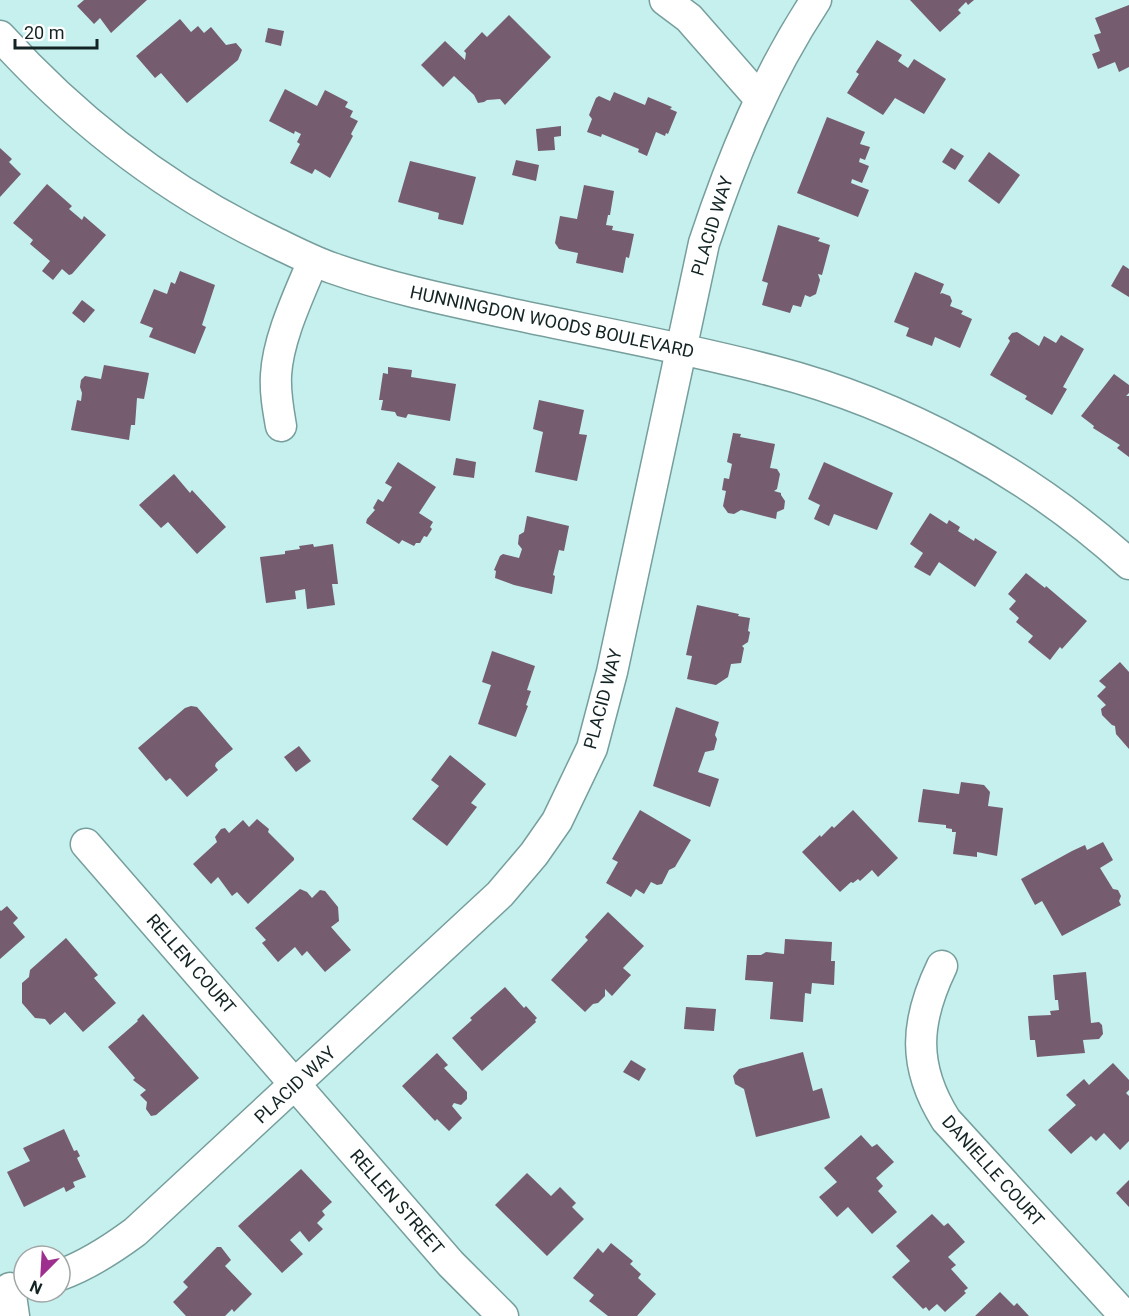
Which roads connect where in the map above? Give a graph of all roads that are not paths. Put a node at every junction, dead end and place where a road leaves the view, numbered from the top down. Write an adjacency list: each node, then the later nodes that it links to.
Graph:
1 (665, 0): 4 (street)
2 (816, 0): 4 (street, PLACID WAY)
3 (0, 36): 5 (street, HUNNINGDON WOODS BOULEVARD)
4 (760, 99): 6 (street, PLACID WAY)
5 (313, 261): 6 (street, HUNNINGDON WOODS BOULEVARD); 7 (street)
6 (680, 350): 8 (street, HUNNINGDON WOODS BOULEVARD); 11 (street, PLACID WAY)
7 (281, 426)
8 (1129, 564)
9 (87, 844): 11 (street, RELLEN COURT)
10 (942, 966): 14 (street, DANIELLE COURT)
11 (295, 1085): 12 (street, PLACID WAY); 13 (street, RELLEN STREET)
12 (72, 1271)
13 (503, 1316)
14 (1125, 1316)

